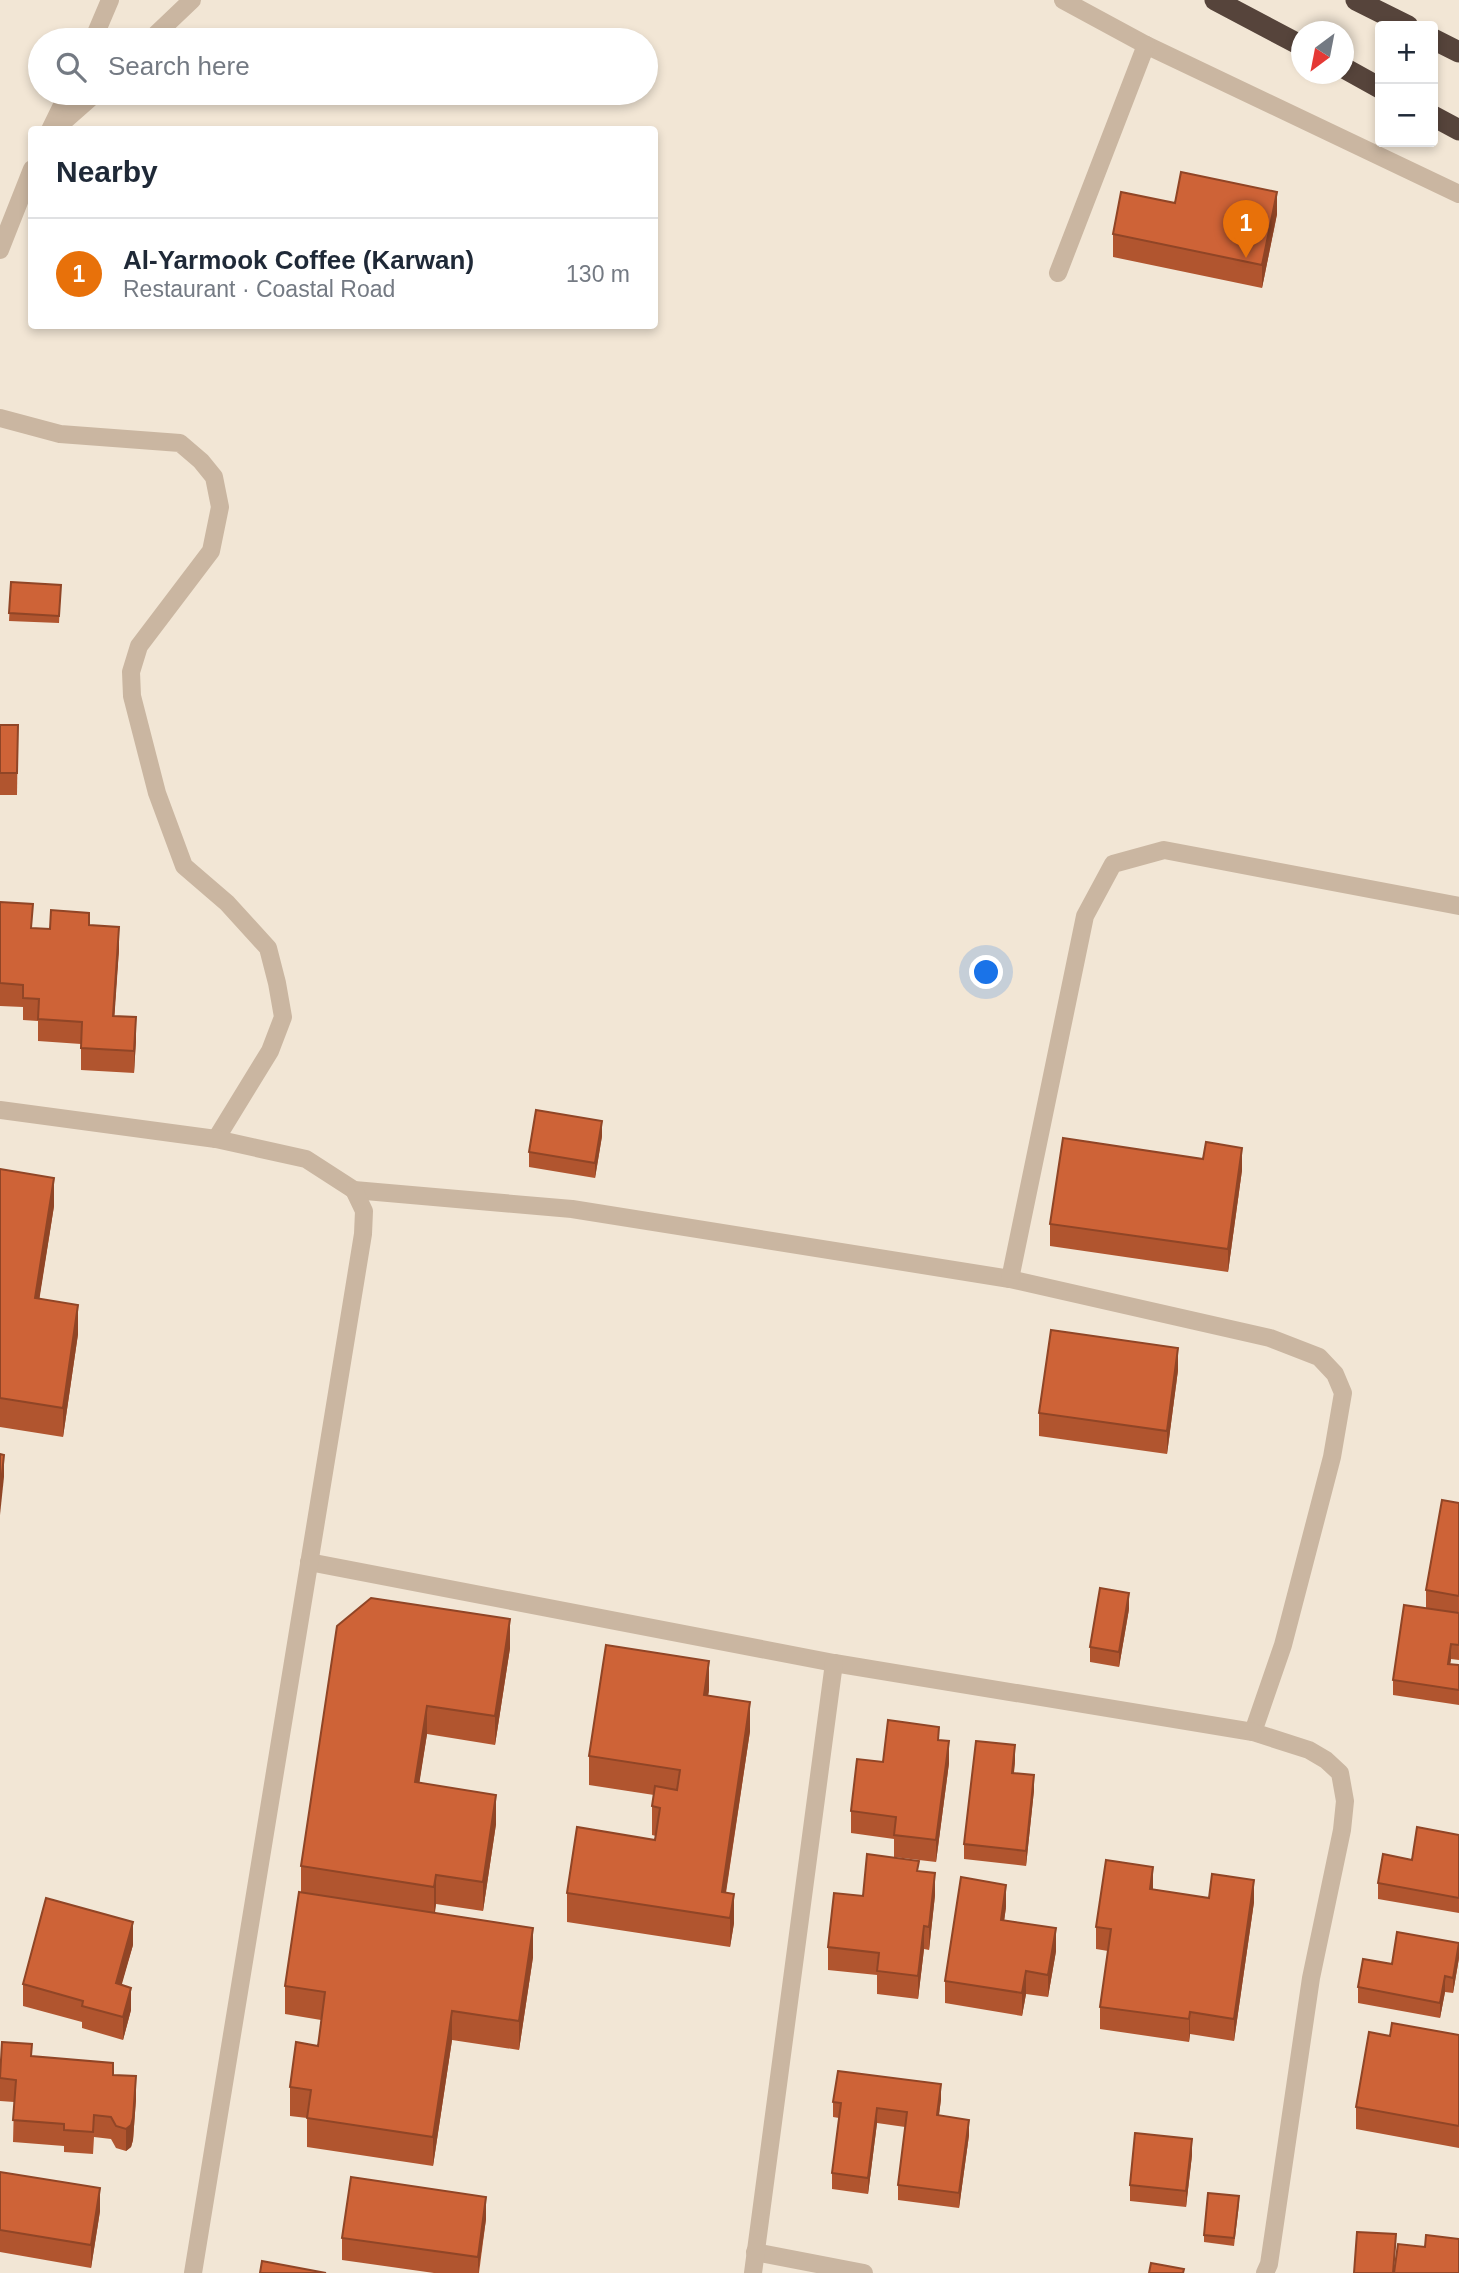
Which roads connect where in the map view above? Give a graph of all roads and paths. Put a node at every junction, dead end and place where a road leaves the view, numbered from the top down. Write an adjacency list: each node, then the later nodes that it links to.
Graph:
1 (110, 0): 7 (street)
2 (192, 0): 8 (street)
3 (1063, 0): 11 (street)
4 (1215, 0): 9 (highway)
5 (1356, 0): 6 (highway)
6 (1398, 21)
7 (98, 28)
8 (163, 28)
9 (1291, 41)
10 (1438, 42): 12 (highway)
11 (1146, 45): 22 (street); 24 (street)
12 (1459, 52)
13 (1354, 74): 14 (highway)
14 (1375, 85)
15 (63, 105): 18 (street)
16 (82, 105): 19 (street)
17 (1438, 119): 20 (highway)
18 (54, 126)
19 (57, 126)
20 (1459, 130)
21 (28, 179): 23 (street)
22 (1459, 194)
23 (0, 250)
24 (1059, 273)
25 (0, 418): 28 (street)
26 (1459, 906): 30 (street)
27 (0, 1110): 28 (street)
28 (216, 1139): 29 (street)
29 (354, 1190): 30 (street); 31 (street)
30 (1010, 1279): 33 (street)
31 (309, 1562): 32 (street); 35 (street)
32 (834, 1663): 33 (street); 34 (street)
33 (1254, 1732): 38 (street)
34 (755, 2252): 36 (street); 37 (street)
35 (193, 2273)
36 (752, 2273)
37 (864, 2273)
38 (1265, 2273)

